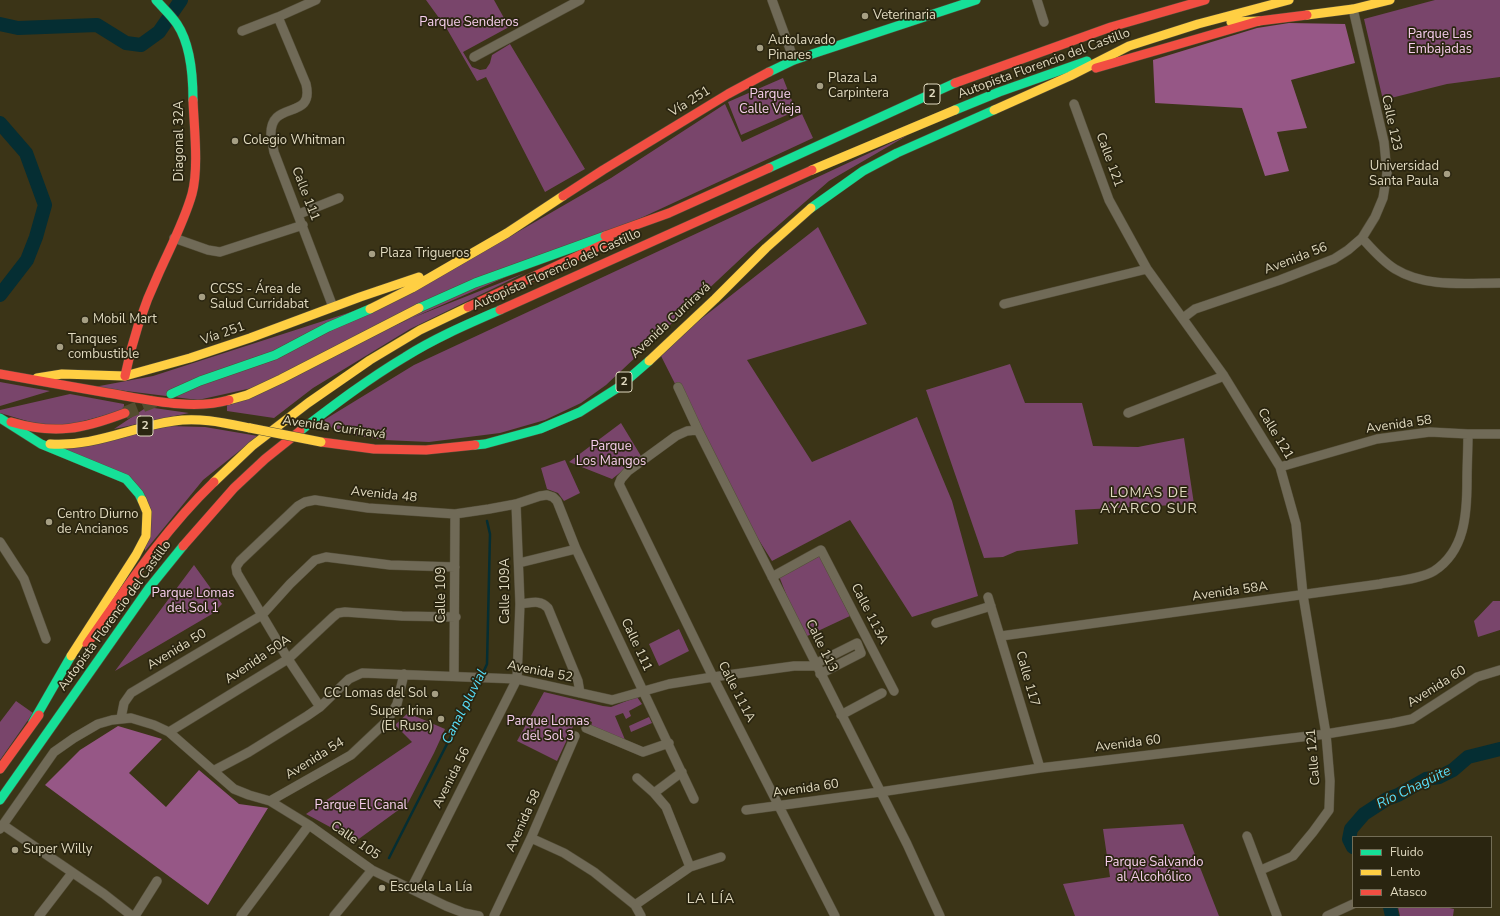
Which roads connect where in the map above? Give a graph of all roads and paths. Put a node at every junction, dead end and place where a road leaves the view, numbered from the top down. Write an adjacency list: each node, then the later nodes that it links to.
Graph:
1 (156, 0): 25 (main road, Diagonal 32A)
2 (316, 0): 11 (street)
3 (580, 0): 17 (street)
4 (772, 0): 18 (street)
5 (976, 0): 18 (main road, Vía 251)
6 (1037, 0): 13 (street)
7 (1205, 0): 22 (main road, Autopista Florencio del Castillo / 2)
8 (1289, 0): 14 (main road, Autopista Florencio del Castillo)
9 (1390, 0): 10 (main road)
10 (1353, 9): 12 (main road); 26 (street, Calle 123)
11 (278, 18): 15 (street); 23 (street, Calle 111)
12 (1259, 21): 14 (main road); 19 (main road)
13 (1044, 22)
14 (1198, 24): 16 (main road, Autopista Florencio del Castillo)
15 (242, 31)
16 (1129, 46): 19 (main road, Avenida Curriravá); 95 (main road, Autopista Florencio del Castillo)
17 (474, 57)
18 (794, 60): 28 (main road, Vía 251)
19 (1070, 76): 48 (main road, Avenida Curriravá / 2, bridge)
20 (1074, 104): 27 (street, Calle 121)
21 (339, 198): 23 (street)
22 (669, 213): 38 (main road, 2); 81 (main road, Autopista Florencio del Castillo)
23 (299, 214): 24 (street, Calle 111)
24 (303, 225): 25 (street); 32 (street, Calle 111)
25 (174, 238): 36 (main road, Diagonal 32A)
26 (1362, 238): 29 (street); 33 (street, Avenida 56)
27 (1147, 268): 31 (street); 33 (street, Calle 121)
28 (440, 270): 30 (main road, Vía 251); 32 (main road, Vía 251)
29 (1500, 283)
30 (384, 303): 32 (main road); 34 (main road, Vía 251)
31 (1004, 304)
32 (334, 307): 34 (main road); 36 (main road, Vía 251)
33 (1183, 318): 37 (street, Calle 121)
34 (291, 347): 40 (main road, Vía 251)
35 (0, 374): 38 (main road)
36 (125, 376): 38 (main road, Vía 251)
37 (1224, 376): 42 (street); 49 (street, Calle 121)
38 (30, 379)
39 (678, 387): 45 (street, Calle 113)
40 (172, 394)
41 (125, 412): 43 (main road)
42 (1128, 413)
43 (0, 417): 48 (main road, Avenida Curriravá / 2)
44 (0, 426): 48 (main road)
45 (698, 430): 57 (street, Calle 113); 72 (street, Calle 111A)
46 (1468, 434): 47 (street, Avenida 58); 49 (street, Avenida 58); 58 (street, Avenida 58A)
47 (1500, 434)
48 (41, 444): 81 (main road)
49 (1280, 467): 58 (street, Calle 121)
50 (557, 501): 51 (street, Avenida 48); 54 (street, Calle 111)
51 (516, 504): 52 (street, Avenida 48); 55 (street, Calle 109A)
52 (455, 514): 56 (street, Calle 109); 62 (street, Avenida 48)
53 (0, 542): 66 (street)
54 (576, 549): 55 (street); 75 (street, Calle 111)
55 (519, 563): 60 (street, Calle 109A)
56 (455, 567): 62 (street, Avenida 50); 63 (street, Calle 109)
57 (772, 577): 68 (street, Calle 113); 74 (street, Calle 113A)
58 (1303, 595): 65 (street, Avenida 58A); 84 (street, Calle 121)
59 (988, 597): 61 (street, Calle 117)
60 (520, 604): 73 (street, Calle 109A); 76 (street)
61 (991, 606): 64 (street); 65 (street, Calle 117)
62 (262, 615): 67 (street); 80 (street, Avenida 50)
63 (456, 617): 67 (street, Avenida 50A); 71 (street, Calle 109)
64 (936, 623)
65 (1001, 636): 87 (street, Calle 117)
66 (46, 639)
67 (288, 659): 78 (street); 83 (street, Avenida 50A)
68 (817, 668): 72 (street, Avenida 52); 79 (street, Calle 113)
69 (1500, 670): 84 (street, Avenida 60)
70 (404, 674): 71 (street, Avenida 52); 78 (street, Avenida 52); 96 (street, Avenida 54)
71 (454, 676): 73 (street, Avenida 52)
72 (713, 677): 75 (street, Avenida 52); 97 (street, Calle 111A)
73 (517, 679): 76 (street, Avenida 52); 109 (street, Avenida 56)
74 (894, 691)
75 (643, 692): 76 (street, Avenida 52); 86 (street, Calle 111)
76 (580, 693)
77 (882, 693): 79 (street)
78 (320, 707): 89 (street, Avenida 52)
79 (841, 715): 92 (street, Calle 113)
80 (121, 718): 83 (street, Calle 105); 100 (street)
81 (34, 722): 88 (main road, Autopista Florencio del Castillo)
82 (586, 728): 86 (street)
83 (169, 732): 89 (street, Calle 105)
84 (1326, 734): 87 (street, Avenida 60); 106 (street, Calle 121)
85 (575, 736): 102 (street, Avenida 58)
86 (668, 743): 90 (street, Calle 111)
87 (1040, 768): 92 (street, Avenida 60)
88 (0, 769)
89 (213, 771): 96 (street, Calle 105)
90 (682, 772): 93 (street); 94 (street, Calle 111)
91 (637, 778): 93 (street)
92 (880, 792): 97 (street, Avenida 60); 122 (street, Calle 113)
93 (654, 793): 104 (street)
94 (694, 799)
95 (0, 800)
96 (270, 801): 99 (street, Calle 105)
97 (780, 806): 98 (street, Avenida 60); 121 (street, Calle 111A)
98 (746, 810)
99 (309, 825): 105 (street, Calle 105); 116 (street)
100 (2, 827): 107 (street)
101 (1247, 836): 106 (street)
102 (531, 838): 111 (street); 119 (street, Avenida 58)
103 (721, 857): 104 (street)
104 (690, 867): 111 (street)
105 (372, 870): 109 (street, Calle 105); 117 (street)
106 (1261, 870): 123 (street)
107 (72, 872): 113 (street); 114 (street)
108 (157, 881): 115 (street)
109 (411, 889): 112 (street, Calle 105)
110 (1352, 904): 124 (street)
111 (635, 905): 120 (street)
112 (463, 914): 118 (street, Calle 105)
113 (39, 916)
114 (132, 916)
115 (135, 916)
116 (241, 916)
117 (334, 916)
118 (479, 916)
119 (494, 916)
120 (641, 916)
121 (835, 916)
122 (940, 916)
123 (1277, 916)
124 (1327, 916)

